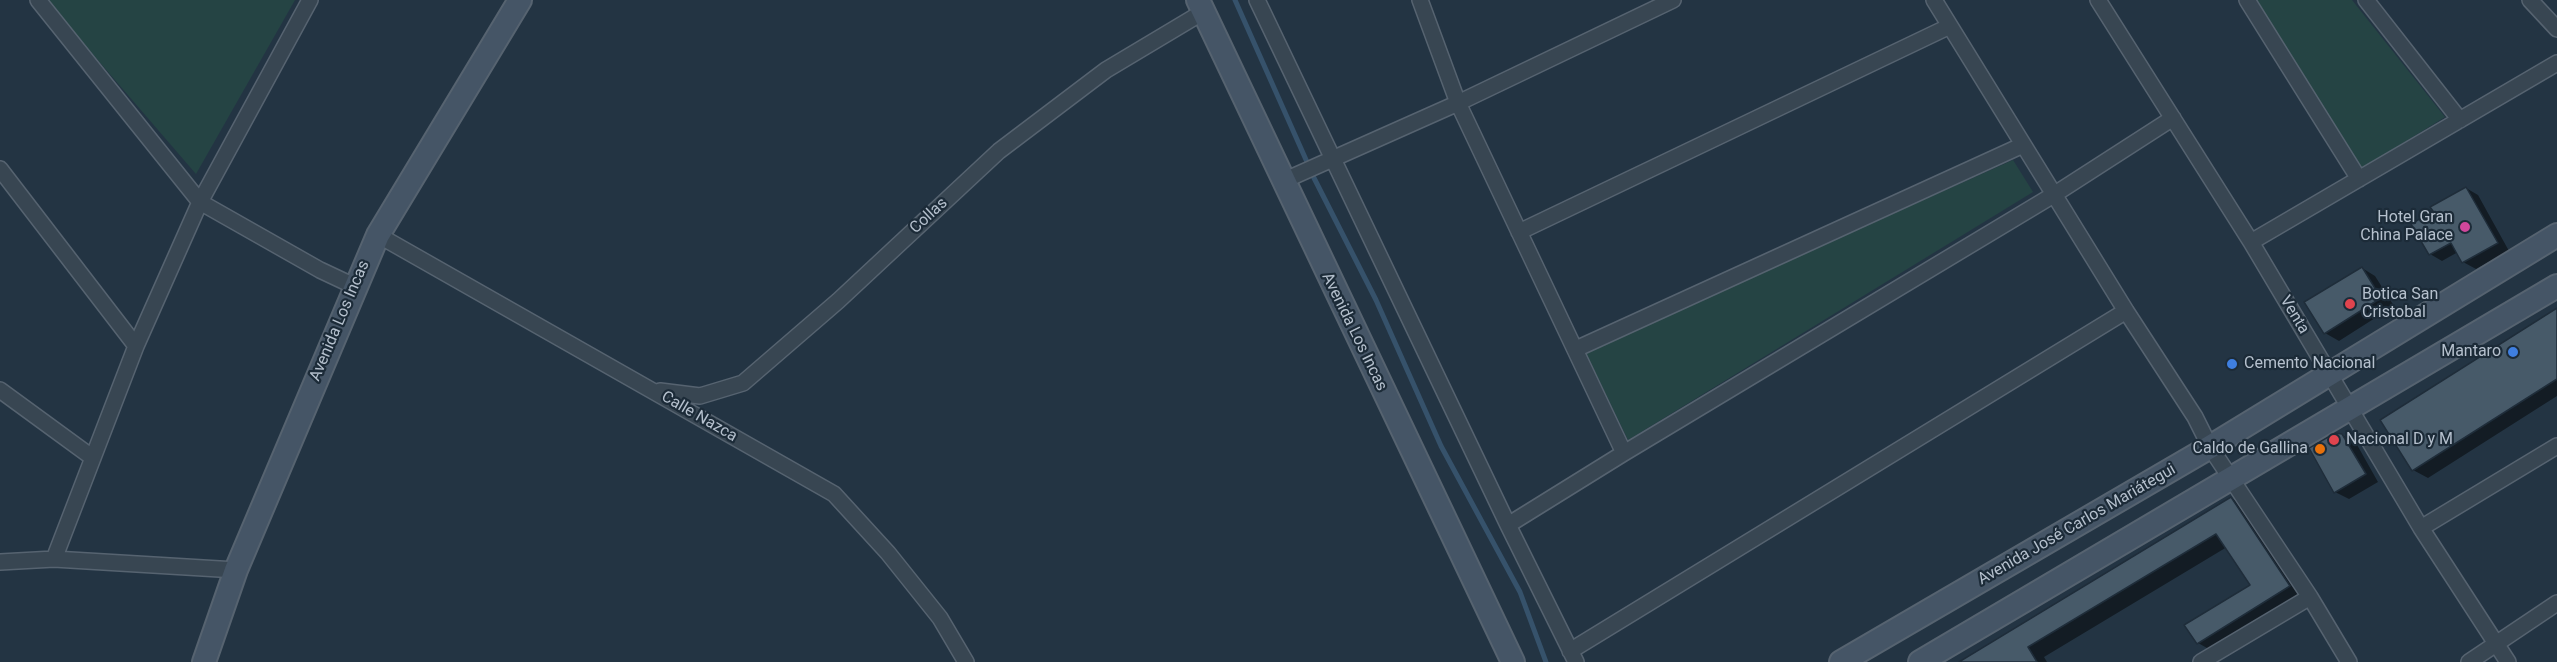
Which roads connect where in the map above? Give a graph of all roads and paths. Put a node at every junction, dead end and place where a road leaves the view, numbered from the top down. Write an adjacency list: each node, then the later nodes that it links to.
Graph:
1 (38, 0): 25 (street)
2 (310, 0): 25 (street)
3 (520, 0): 27 (main road, Avenida Los Incas)
4 (1257, 0): 20 (street)
5 (1420, 0): 16 (street)
6 (1673, 0): 16 (street)
7 (1934, 0): 13 (street)
8 (2098, 0): 17 (street, Venta)
9 (2247, 0): 22 (street)
10 (2366, 0): 18 (street)
11 (2530, 0): 14 (street)
12 (1201, 6): 23 (main road, Avenida Los Incas); 37 (street, Collas)
13 (1950, 26): 19 (street); 26 (street)
14 (2557, 29)
15 (2557, 63): 18 (street)
16 (1458, 103): 20 (street); 26 (street)
17 (2173, 118): 24 (street); 29 (street, Venta)
18 (2460, 120): 22 (street)
19 (2023, 145): 24 (street); 34 (street)
20 (1332, 159): 23 (street); 44 (street)
21 (0, 169): 33 (street)
22 (2359, 179): 29 (street)
23 (1282, 181): 55 (main road, Avenida Los Incas)
24 (2055, 194): 32 (street); 41 (street)
25 (200, 202): 30 (street); 33 (street)
26 (1519, 232): 34 (street)
27 (378, 235): 30 (main road, Avenida Los Incas); 37 (street, Calle Nazca)
28 (2557, 235): 35 (main road, Avenida José Carlos Mariátegui)
29 (2251, 242): 35 (street, Venta)
30 (354, 286): 48 (main road, Avenida Los Incas)
31 (2557, 286): 38 (main road)
32 (2126, 311): 40 (street); 52 (street)
33 (136, 346): 42 (street)
34 (1576, 349): 41 (street)
35 (2329, 373): 38 (street, Venta); 40 (main road, Avenida José Carlos Mariátegui)
36 (0, 390): 42 (street)
37 (653, 390): 54 (street, Calle Nazca)
38 (2349, 407): 43 (main road); 45 (street, Venta)
39 (2557, 446): 45 (street)
40 (2210, 447): 43 (street); 56 (main road, Avenida José Carlos Mariátegui)
41 (1624, 453): 44 (street)
42 (93, 458): 46 (street)
43 (2231, 478): 49 (street); 57 (main road)
44 (1508, 525): 52 (street)
45 (2421, 528): 51 (street, Venta)
46 (54, 559): 47 (street); 48 (street)
47 (0, 562)
48 (236, 570): 53 (main road, Avenida Los Incas)
49 (2310, 597): 58 (street); 59 (street)
50 (2557, 603): 51 (street)
51 (2497, 645): 60 (street); 61 (street, Venta)
52 (1573, 656)
53 (204, 662)
54 (966, 662)
55 (1513, 662)
56 (1841, 662)
57 (1920, 662)
58 (2201, 662)
59 (2349, 662)
60 (2469, 662)
61 (2508, 662)

